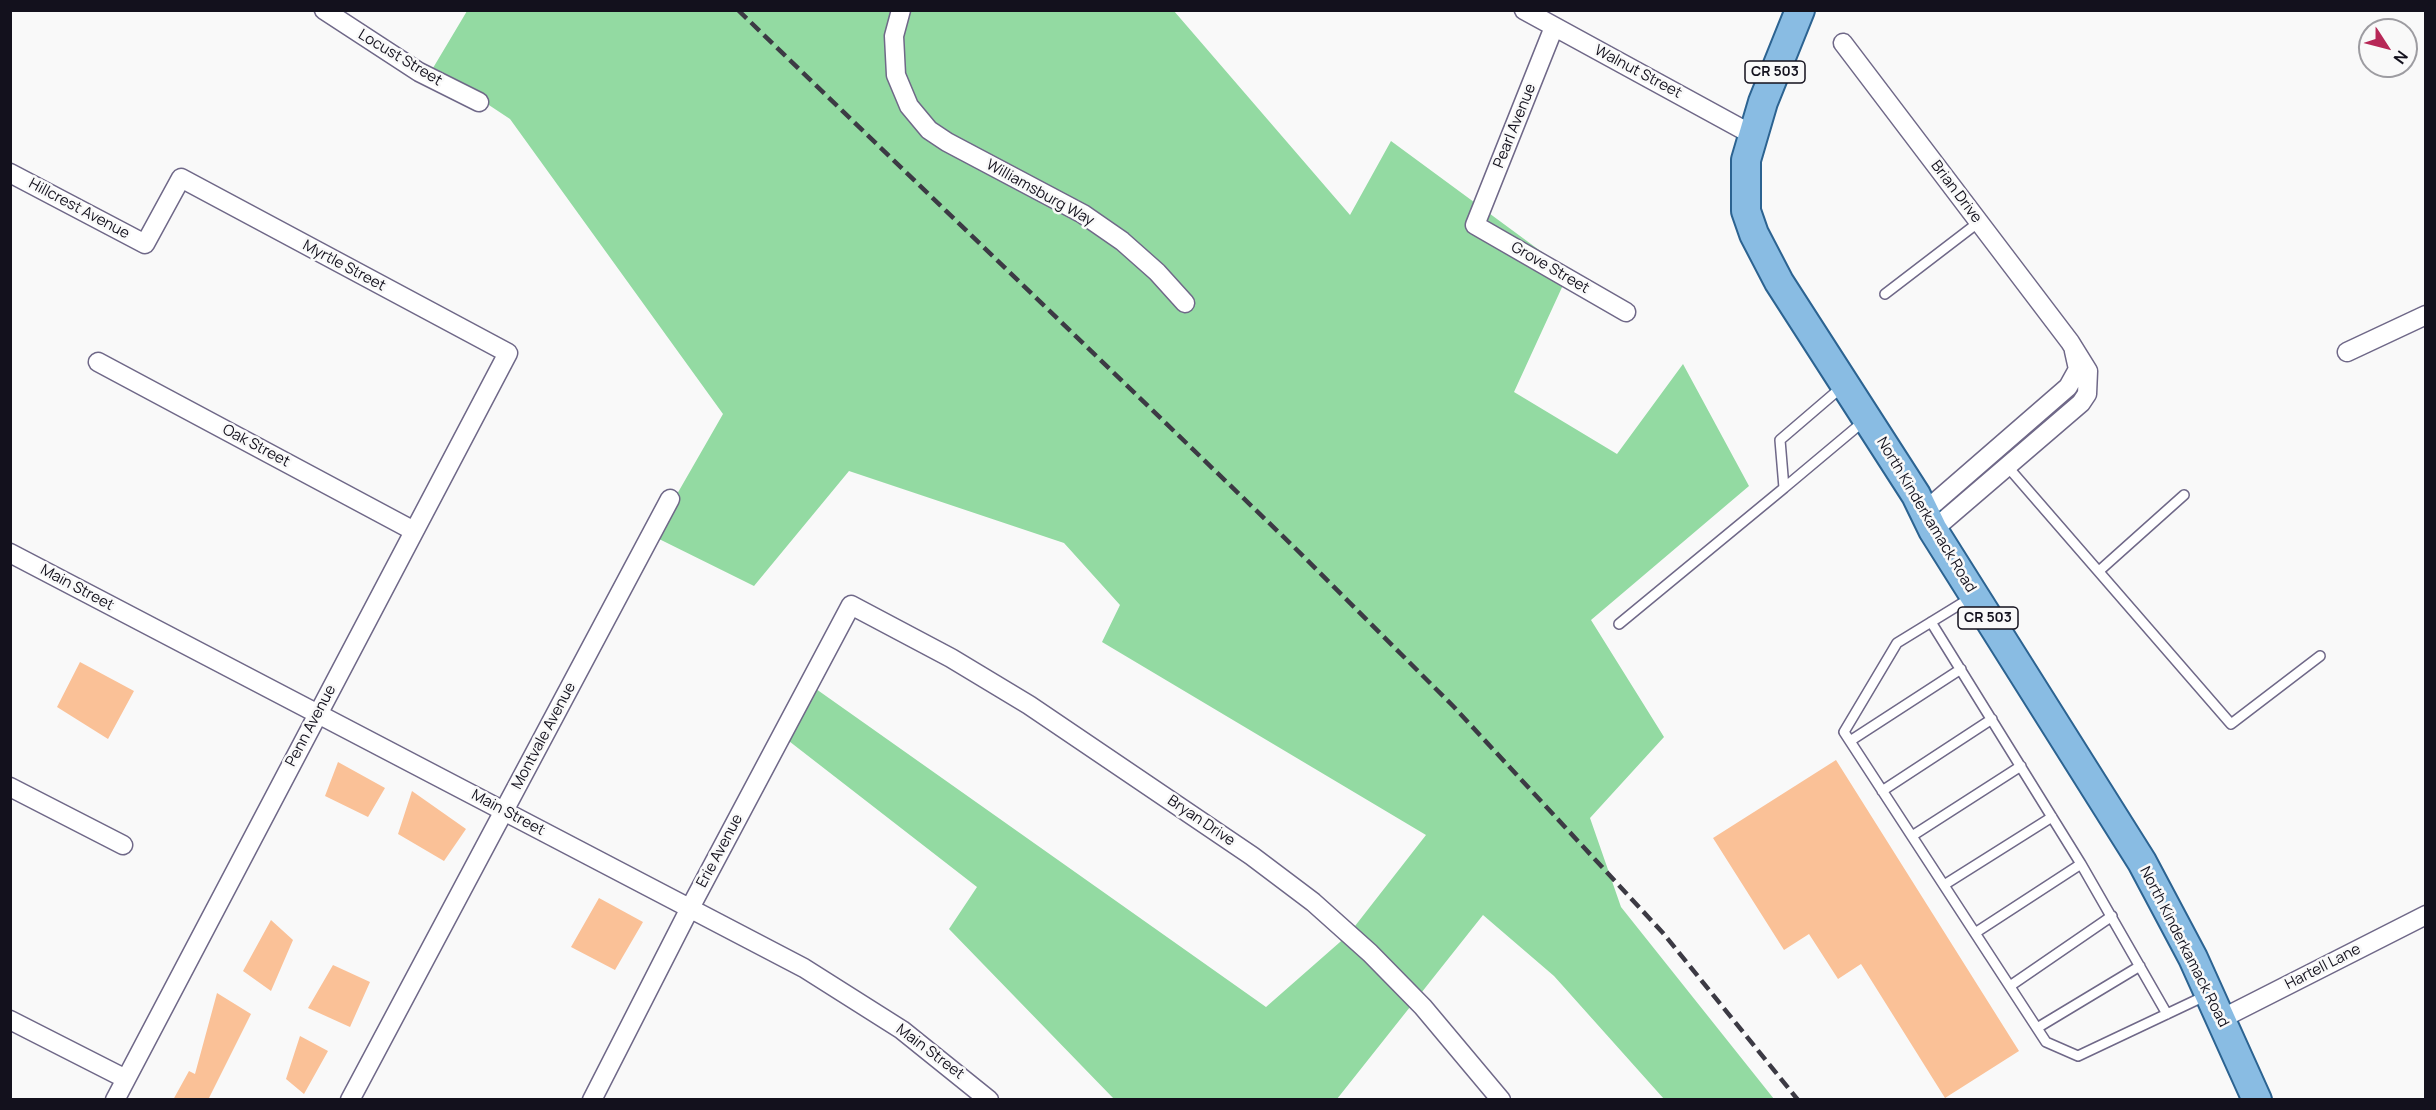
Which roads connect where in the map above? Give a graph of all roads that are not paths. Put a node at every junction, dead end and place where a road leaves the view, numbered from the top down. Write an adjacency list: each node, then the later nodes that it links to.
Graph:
1 (324, 10): 7 (street, Locust Street)
2 (901, 10): 14 (street, Williamsburg Way)
3 (1524, 10): 5 (street, Walnut Street)
4 (1800, 10): 8 (main road, North Kinderkamack Road / CR 503)
5 (1550, 20): 8 (street, Walnut Street); 12 (street, Pearl Avenue)
6 (1843, 43): 11 (street, Brian Drive)
7 (479, 102)
8 (1751, 134): 21 (main road, North Kinderkamack Road / CR 503)
9 (10, 173): 10 (street, Hillcrest Avenue)
10 (181, 178): 19 (street, Myrtle Street)
11 (1979, 222): 13 (lane); 17 (street, Brian Drive)
12 (1475, 225): 15 (street, Grove Street)
13 (1885, 294)
14 (1185, 303)
15 (1626, 312)
16 (2426, 315): 18 (street)
17 (2070, 342): 23 (street, Brian Drive); 27 (street, Brian Drive)
18 (2347, 352)
19 (508, 353): 28 (street, Penn Avenue)
20 (98, 362): 28 (street, Oak Street)
21 (1844, 384): 22 (main road, North Kinderkamack Road / CR 503); 24 (lane)
22 (1867, 419): 24 (lane); 27 (main road, North Kinderkamack Road / CR 503)
23 (2007, 466): 27 (street, Brian Drive); 30 (lane)
24 (1784, 488): 34 (lane)
25 (2184, 495): 30 (lane)
26 (670, 499): 43 (street, Montvale Avenue)
27 (1928, 521): 31 (main road, North Kinderkamack Road / CR 503)
28 (414, 531): 37 (street, Penn Avenue)
29 (10, 553): 37 (street, Main Street)
30 (2099, 571): 35 (lane)
31 (1974, 595): 33 (lane); 55 (main road, North Kinderkamack Road / CR 503)
32 (851, 605): 49 (street, Erie Avenue); 64 (street, Bryan Drive)
33 (1931, 622): 36 (lane); 39 (lane)
34 (1619, 624)
35 (2320, 656)
36 (1961, 669): 38 (lane); 39 (lane)
37 (318, 714): 43 (street, Main Street); 59 (street, Penn Avenue)
38 (1992, 719): 40 (lane); 42 (lane)
39 (1850, 741): 42 (lane)
40 (2022, 766): 44 (lane); 45 (lane)
41 (10, 787): 46 (street)
42 (1882, 791): 45 (lane)
43 (504, 811): 49 (street, Main Street); 61 (street, Montvale Avenue)
44 (2052, 817): 47 (lane); 48 (lane)
45 (1912, 836): 48 (lane)
46 (123, 845)
47 (2080, 864): 51 (lane); 52 (lane)
48 (1944, 885): 52 (lane)
49 (690, 909): 62 (street, Erie Avenue); 63 (street, Main Street)
50 (2426, 915): 55 (street, Hartell Lane)
51 (2112, 916): 53 (lane); 54 (lane)
52 (1975, 933): 54 (lane)
53 (2140, 966): 56 (lane); 58 (lane)
54 (2010, 986): 58 (lane)
55 (2215, 1006): 56 (lane); 65 (main road, North Kinderkamack Road / CR 503)
56 (2166, 1014): 58 (lane)
57 (10, 1020): 59 (street)
58 (2037, 1028)
59 (126, 1079): 60 (street, Penn Avenue)
60 (115, 1100)
61 (350, 1100)
62 (592, 1100)
63 (989, 1100)
64 (1501, 1100)
65 (2257, 1100)

